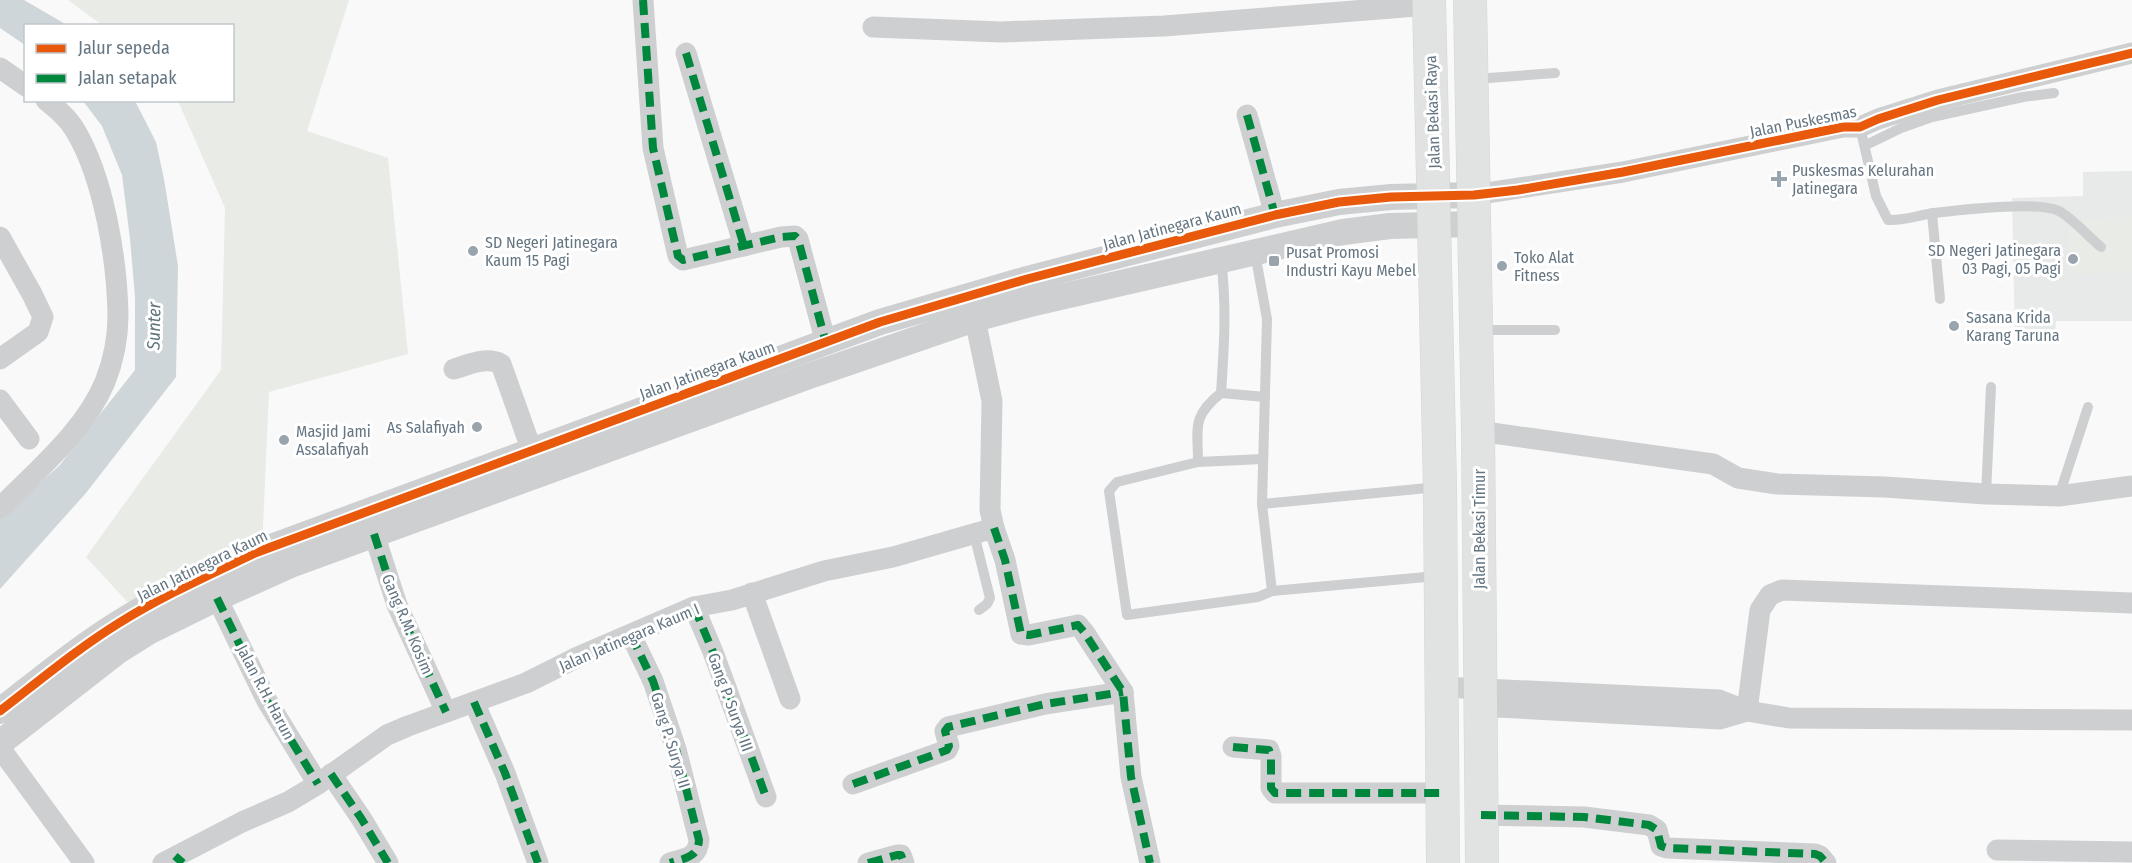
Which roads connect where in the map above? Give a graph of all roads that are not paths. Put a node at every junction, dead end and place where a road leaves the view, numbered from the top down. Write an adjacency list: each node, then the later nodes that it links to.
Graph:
1 (643, 0): 20 (street)
2 (1470, 0): 9 (main road)
3 (1429, 3): 4 (street); 15 (main road, Jalan Bekasi Raya)
4 (873, 27)
5 (686, 53): 20 (street)
6 (2132, 53): 14 (street, Jalan Puskesmas)
7 (0, 68): 10 (street)
8 (1555, 73): 9 (lane)
9 (1472, 79): 16 (main road)
10 (24, 85)
11 (2054, 93): 14 (lane)
12 (48, 102): 47 (street)
13 (1247, 115): 18 (street)
14 (1863, 136): 16 (street, Jalan Puskesmas); 17 (lane)
15 (1435, 210): 16 (street, Jalan Jatinegara Kaum); 18 (street, Jalan Jatinegara Kaum); 22 (street, Jalan Jatinegara Kaum); 43 (main road)
16 (1474, 210): 27 (main road, Jalan Bekasi Timur)
17 (1932, 213): 21 (lane); 25 (lane)
18 (1275, 214): 24 (street, Jalan Jatinegara Kaum)
19 (0, 237): 30 (street)
20 (744, 246): 29 (street)
21 (2101, 247)
22 (1255, 253): 23 (street, Jalan Jatinegara Kaum); 34 (lane)
23 (1221, 260): 24 (street, Jalan Jatinegara Kaum); 33 (lane)
24 (1030, 291): 26 (street, Jalan Jatinegara Kaum); 29 (street, Jalan Jatinegara Kaum)
25 (1940, 299)
26 (975, 319): 48 (street); 49 (street, Jalan Jatinegara Kaum)
27 (1476, 330): 28 (lane); 37 (main road, Jalan Bekasi Timur)
28 (1555, 330)
29 (826, 343): 39 (street, Jalan Jatinegara Kaum)
30 (0, 359)
31 (454, 369): 39 (street)
32 (1991, 387): 44 (lane)
33 (1221, 393): 34 (lane); 41 (lane)
34 (1266, 397): 40 (lane)
35 (0, 400): 38 (street)
36 (2088, 407): 45 (lane)
37 (1478, 431): 44 (street); 62 (main road, Jalan Bekasi Timur)
38 (29, 439)
39 (532, 451): 63 (street, Jalan Jatinegara Kaum)
40 (1263, 459): 41 (lane); 46 (lane)
41 (1198, 462): 51 (lane)
42 (2132, 486): 45 (street)
43 (1440, 487): 46 (lane); 50 (main road)
44 (1986, 494): 45 (street)
45 (2059, 495)
46 (1262, 504): 51 (lane)
47 (0, 508)
48 (984, 531): 52 (street, Jalan Jatinegara Kaum I); 56 (lane); 59 (street)
49 (374, 534): 53 (street, Jalan Jatinegara Kaum); 65 (street, Gang R.M. Kosim)
50 (1441, 576): 51 (lane); 58 (main road)
51 (1272, 591)
52 (752, 593): 55 (street, Jalan Jatinegara Kaum I); 60 (street)
53 (217, 598): 67 (street, Jalan Jatinegara Kaum); 70 (street, Jalan R.H. Harun)
54 (2132, 603): 64 (street)
55 (694, 607): 57 (street, Jalan Jatinegara Kaum I); 73 (street, Gang P. Surya III)
56 (979, 610)
57 (632, 634): 61 (street, Jalan Jatinegara Kaum I); 77 (street, Gang P. Surya II)
58 (1441, 687): 62 (street); 72 (main road)
59 (1123, 692): 71 (street); 84 (street)
60 (790, 699)
61 (474, 702): 65 (street, Jalan Jatinegara Kaum I); 81 (street)
62 (1480, 702): 64 (street); 74 (main road, Jalan Bekasi Timur)
63 (0, 711)
64 (1747, 711): 66 (street)
65 (446, 712): 70 (street, Jalan Jatinegara Kaum I)
66 (2132, 720)
67 (0, 743)
68 (1233, 747): 72 (street)
69 (0, 748): 79 (street)
70 (325, 779): 78 (street, Jalan Jatinegara Kaum I); 80 (street, Jalan R.H. Harun)
71 (853, 784)
72 (1442, 793): 85 (main road)
73 (766, 797)
74 (1481, 815): 86 (main road, Jalan Bekasi Timur); 87 (street)
75 (1997, 850): 76 (street)
76 (2132, 852)
77 (684, 858)
78 (174, 861)
79 (84, 863)
80 (388, 863)
81 (538, 863)
82 (868, 863): 83 (street)
83 (904, 863)
84 (1150, 863)
85 (1443, 863)
86 (1482, 863)
87 (1826, 863)

